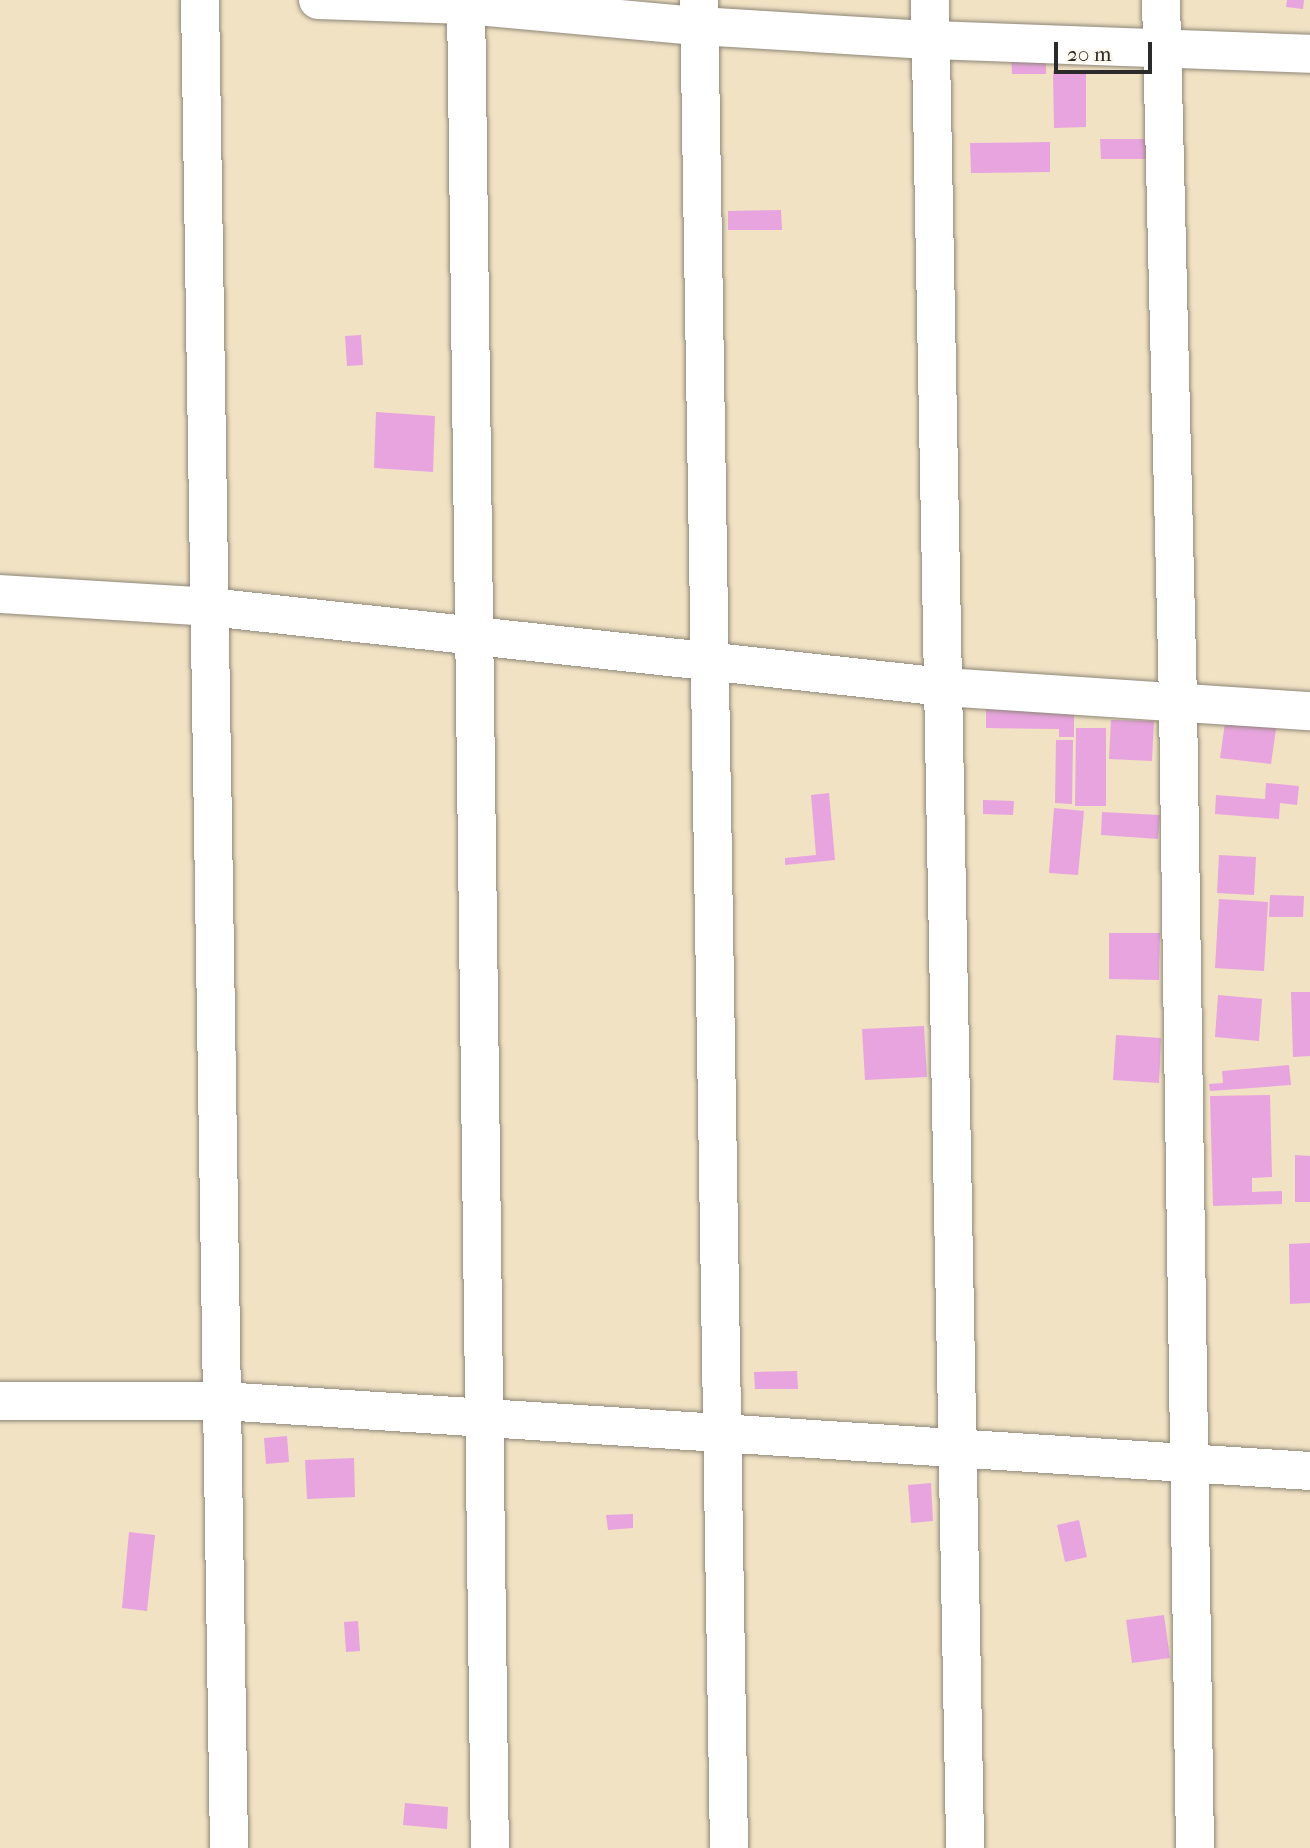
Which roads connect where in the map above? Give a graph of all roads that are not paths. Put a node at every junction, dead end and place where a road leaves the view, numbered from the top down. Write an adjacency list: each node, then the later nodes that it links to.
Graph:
1 (200, 0): 11 (street)
2 (318, 0): 5 (street)
3 (930, 0): 7 (street)
4 (1161, 0): 8 (street)
5 (466, 3): 6 (street); 12 (street)
6 (699, 13): 7 (street); 13 (street)
7 (931, 40): 8 (street); 14 (street)
8 (1161, 47): 9 (street); 15 (street)
9 (1310, 54)
10 (0, 594): 11 (street)
11 (210, 607): 12 (street); 18 (street)
12 (474, 638): 13 (street); 19 (street)
13 (709, 663): 14 (street); 20 (street)
14 (944, 687): 15 (street); 21 (street)
15 (1178, 703): 16 (street); 22 (street)
16 (1310, 710)
17 (0, 1401): 18 (street)
18 (222, 1401): 19 (street); 24 (street)
19 (485, 1416): 20 (street); 25 (street)
20 (722, 1432): 21 (street); 26 (street)
21 (958, 1450): 22 (street); 27 (street)
22 (1190, 1463): 23 (street); 28 (street)
23 (1310, 1471)
24 (229, 1848)
25 (490, 1848)
26 (729, 1848)
27 (965, 1848)
28 (1195, 1848)

